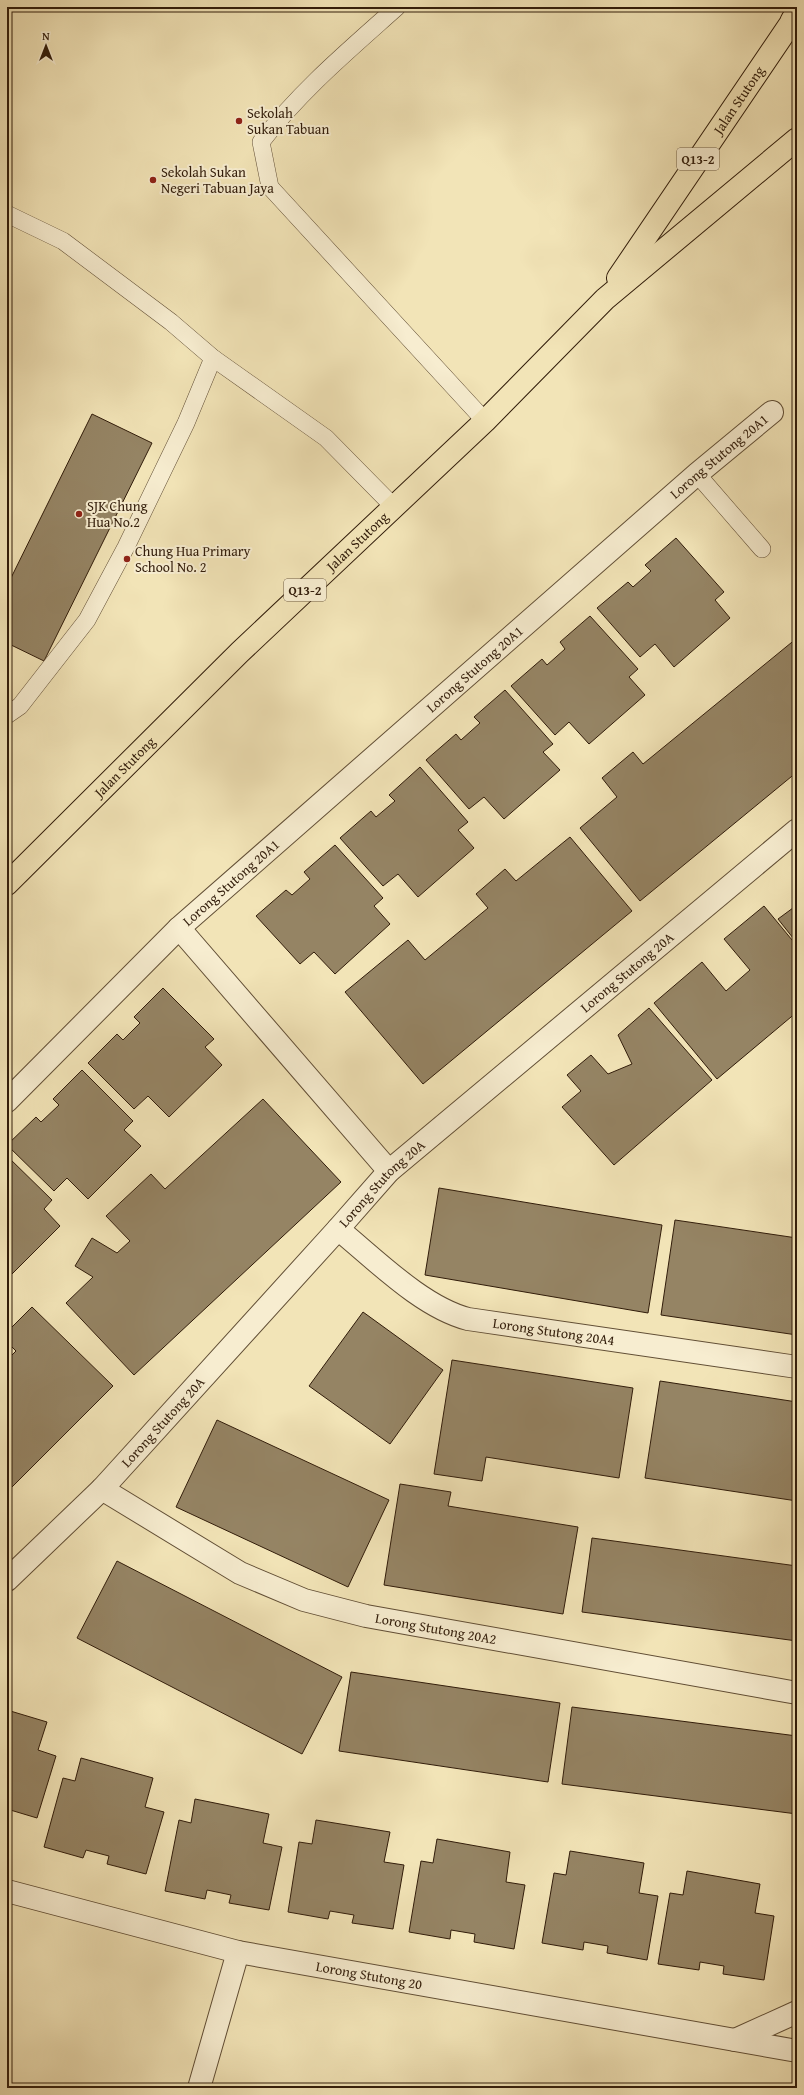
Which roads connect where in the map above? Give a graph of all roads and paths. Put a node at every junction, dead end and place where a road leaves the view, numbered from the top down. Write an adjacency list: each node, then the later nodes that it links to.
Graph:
1 (397, 7): 8 (lane)
2 (795, 16): 5 (main road, Jalan Stutong / Q13-2)
3 (797, 139): 5 (main road, Jalan Stutong / Q13-2)
4 (7, 214): 6 (lane)
5 (605, 299): 8 (main road, Jalan Stutong / Q13-2)
6 (213, 358): 10 (lane); 12 (lane)
7 (772, 412): 9 (street, Lorong Stutong 20A1)
8 (485, 421): 10 (main road, Jalan Stutong / Q13-2)
9 (697, 474): 11 (lane); 15 (street, Lorong Stutong 20A1)
10 (393, 506): 14 (main road, Jalan Stutong / Q13-2)
11 (762, 549)
12 (7, 715)
13 (797, 830): 17 (street, Lorong Stutong 20A)
14 (7, 884)
15 (179, 928): 16 (street, Lorong Stutong 20A1); 17 (street, Lorong Stutong 20A1)
16 (7, 1101)
17 (389, 1170): 18 (street, Lorong Stutong 20A)
18 (338, 1229): 19 (street, Lorong Stutong 20A4); 20 (street, Lorong Stutong 20A)
19 (797, 1367)
20 (102, 1489): 21 (street, Lorong Stutong 20A); 22 (street, Lorong Stutong 20A2)
21 (7, 1580)
22 (797, 1693)
23 (7, 1891): 24 (street, Lorong Stutong 20)
24 (238, 1952): 26 (street, Lorong Stutong 20); 28 (street)
25 (797, 2012): 26 (street)
26 (735, 2040): 27 (street, Lorong Stutong 20)
27 (797, 2050)
28 (199, 2088)

